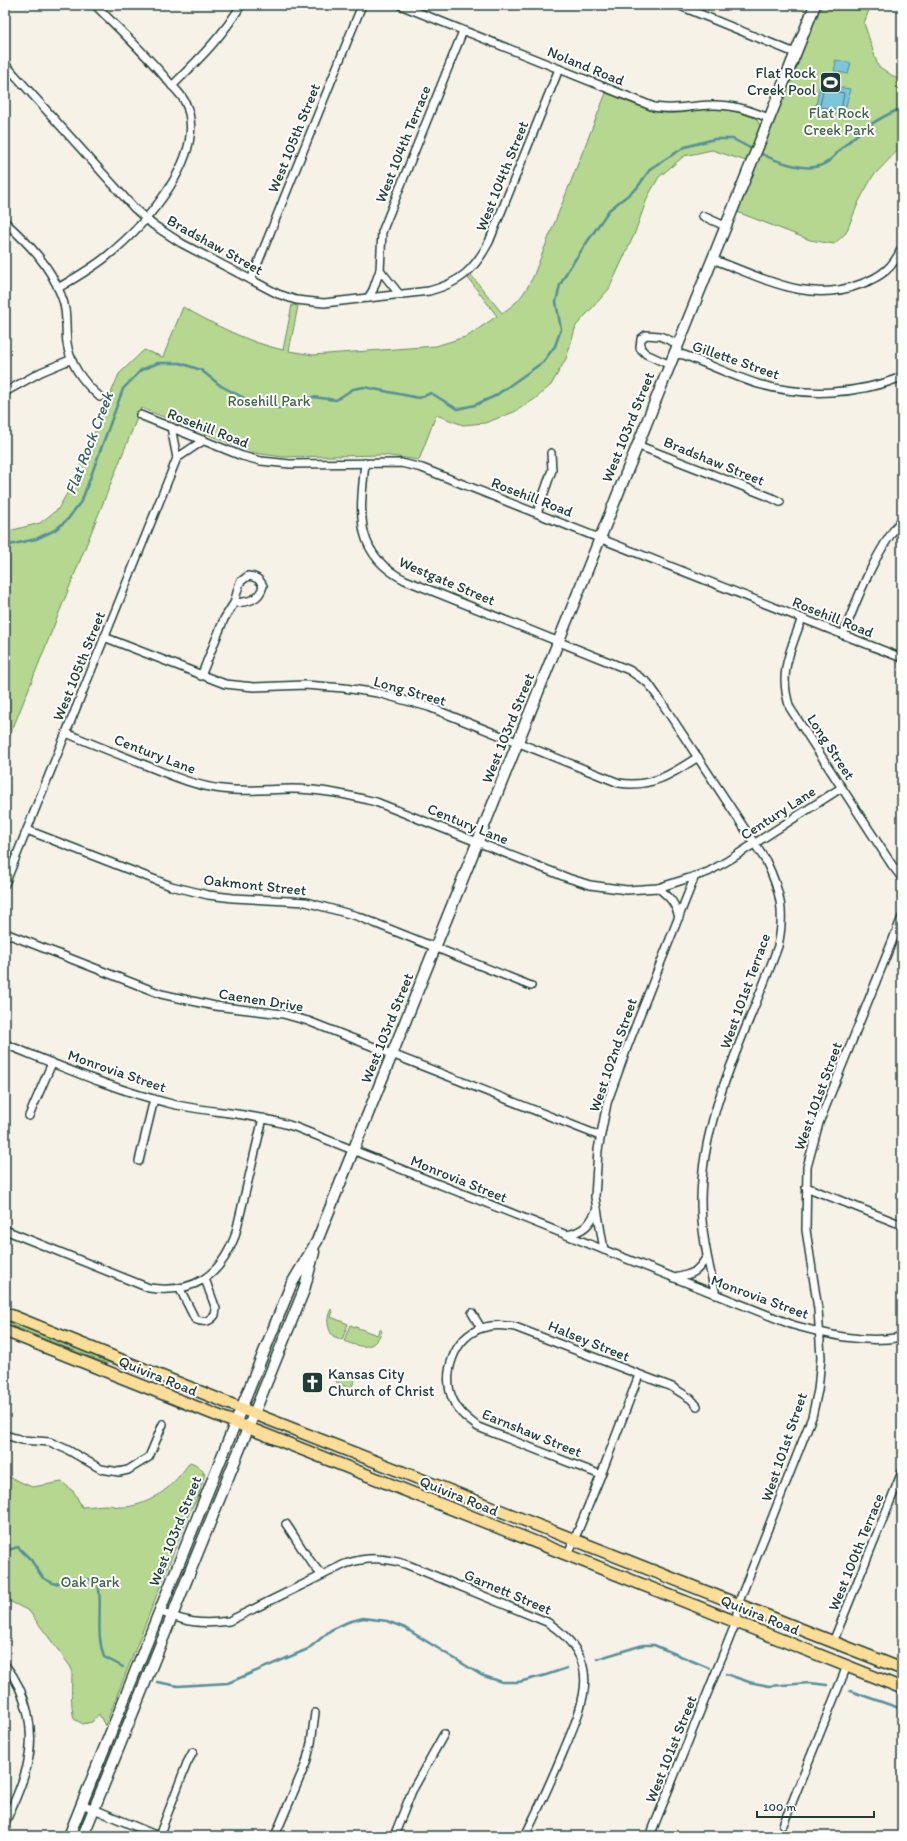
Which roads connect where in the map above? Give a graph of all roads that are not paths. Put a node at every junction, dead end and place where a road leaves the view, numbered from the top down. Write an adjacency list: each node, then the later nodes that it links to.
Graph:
1 (95, 5): 11 (street)
2 (241, 5): 11 (street)
3 (362, 5): 20 (street, West 105th Street)
4 (400, 5): 7 (street, Noland Road)
5 (678, 5): 8 (street)
6 (815, 5): 8 (main road, West 103rd Street)
7 (463, 31): 10 (street, Noland Road); 19 (street, West 104th Terrace)
8 (795, 53): 12 (main road, West 103rd Street)
9 (5, 64): 14 (street, Bradshaw Street)
10 (559, 69): 12 (street, Noland Road); 21 (street, West 104th Street)
11 (172, 86): 14 (street)
12 (769, 118): 16 (main road, West 103rd Street)
13 (703, 216): 16 (street)
14 (145, 217): 20 (street, Bradshaw Street); 22 (street)
15 (5, 222): 22 (street)
16 (725, 226): 18 (main road, West 103rd Street)
17 (902, 247): 18 (street)
18 (712, 259): 25 (main road, West 103rd Street)
19 (380, 270): 23 (street); 24 (street, West 104th Terrace)
20 (251, 280): 24 (street, Bradshaw Street)
21 (453, 282): 23 (street, Bradshaw Street)
22 (58, 288): 27 (street)
23 (400, 295): 24 (street, Bradshaw Street)
24 (368, 298)
25 (678, 344): 26 (main road, West 103rd Street); 28 (street)
26 (674, 354): 28 (main road, West 103rd Street); 29 (street, Gillette Street)
27 (72, 359): 30 (street); 31 (street)
28 (670, 364): 35 (main road, West 103rd Street)
29 (902, 377)
30 (5, 392)
31 (100, 397)
32 (140, 415): 33 (street, Rosehill Road)
33 (171, 427): 34 (street, Rosehill Road); 37 (street)
34 (204, 440): 37 (street); 38 (street, Rosehill Road)
35 (637, 444): 39 (street, Bradshaw Street); 42 (main road, West 103rd Street)
36 (551, 453): 40 (street)
37 (177, 458): 46 (street, West 105th Street)
38 (365, 463): 40 (street, Rosehill Road); 47 (street, Westgate Street)
39 (780, 502)
40 (537, 514): 42 (street, Rosehill Road)
41 (902, 519): 45 (street)
42 (600, 538): 44 (street, Rosehill Road); 47 (main road, West 103rd Street)
43 (234, 603): 43 (street); 49 (street)
44 (802, 618): 45 (street, Rosehill Road); 53 (street, Long Street)
45 (843, 635): 48 (street, Rosehill Road)
46 (104, 637): 49 (street, Long Street); 50 (street, West 105th Street)
47 (558, 642): 51 (main road, West 103rd Street); 52 (street, West 101st Terrace)
48 (902, 658)
49 (201, 676): 51 (street, Long Street)
50 (66, 733): 54 (street, West 105th Street); 55 (street, Century Lane)
51 (518, 743): 52 (street, Long Street); 55 (main road, West 103rd Street)
52 (698, 757): 56 (street, West 101st Terrace)
53 (841, 788): 56 (street, Century Lane); 58 (street, Long Street)
54 (27, 830): 59 (street, West 105th Street); 64 (street, Oakmont Street)
55 (478, 842): 60 (street, Century Lane); 64 (main road, West 103rd Street)
56 (754, 844): 57 (street, Century Lane); 82 (street, West 101st Terrace)
57 (695, 876): 60 (street, Century Lane); 61 (street, West 102nd Street)
58 (902, 878)
59 (5, 884)
60 (658, 888): 61 (street)
61 (679, 917): 72 (street, West 102nd Street)
62 (902, 917): 75 (street, West 101st Street)
63 (5, 933): 67 (street, Caenen Drive)
64 (436, 947): 65 (street, Oakmont Street); 67 (main road, West 103rd Street)
65 (531, 986)
66 (5, 1044): 68 (street, Monrovia Street)
67 (392, 1054): 72 (street, Caenen Drive); 73 (main road, West 103rd Street)
68 (52, 1063): 69 (street, Monrovia Street); 70 (street)
69 (154, 1099): 71 (street, Monrovia Street); 74 (street)
70 (30, 1116)
71 (263, 1118): 73 (street, Monrovia Street); 84 (street)
72 (600, 1136): 76 (street, West 102nd Street)
73 (354, 1151): 79 (street, Monrovia Street); 80 (main road, West 103rd Street)
74 (139, 1161)
75 (806, 1187): 77 (street); 91 (street, West 101st Street)
76 (597, 1209): 79 (street); 81 (street, West 102nd Street)
77 (902, 1225)
78 (5, 1230): 85 (street)
79 (567, 1235): 81 (street, Monrovia Street)
80 (317, 1241): 95 (main road, West 103rd Street); 96 (main road, West 103rd Street)
81 (604, 1250): 83 (street, Monrovia Street)
82 (706, 1258): 83 (street); 86 (street, West 101st Terrace)
83 (674, 1278): 86 (street, Monrovia Street)
84 (205, 1279): 85 (street); 85 (street)
85 (180, 1289)
86 (716, 1295): 91 (street, Monrovia Street)
87 (5, 1313): 95 (main road, Quivira Road)
88 (472, 1314): 89 (street)
89 (481, 1328): 93 (street, Halsey Street); 102 (street, Earnshaw Street)
90 (5, 1331): 97 (main road, Quivira Road)
91 (820, 1332): 92 (street, Monrovia Street); 107 (street, West 101st Street)
92 (902, 1337)
93 (639, 1374): 94 (street, Halsey Street); 102 (street)
94 (697, 1406)
95 (240, 1408): 96 (main road, Quivira Road); 97 (main road, West 103rd Street)
96 (255, 1414): 99 (main road, West 103rd Street); 104 (main road, Quivira Road)
97 (234, 1423): 99 (main road, Quivira Road); 108 (main road, West 103rd Street)
98 (163, 1424): 100 (street)
99 (248, 1429): 105 (main road, Quivira Road); 109 (main road, West 103rd Street)
100 (5, 1435)
101 (902, 1472): 111 (street, West 100th Terrace)
102 (601, 1475): 104 (street)
103 (286, 1524): 106 (street)
104 (574, 1539): 105 (street); 107 (main road, Quivira Road)
105 (568, 1555): 110 (main road, Quivira Road)
106 (322, 1575): 109 (street, Garnett Street); 128 (street, Garnett Street)
107 (738, 1604): 110 (street, West 101st Street); 111 (main road, Quivira Road)
108 (159, 1611): 109 (street, Garnett Street); 119 (main road, West 103rd Street)
109 (173, 1617): 120 (main road, West 103rd Street)
110 (736, 1622): 113 (main road, Quivira Road); 129 (street, West 101st Street)
111 (833, 1642): 114 (main road, Quivira Road)
112 (5, 1665): 121 (street)
113 (847, 1666): 115 (main road, Quivira Road); 122 (street)
114 (902, 1669)
115 (902, 1688)
116 (315, 1713): 126 (street)
117 (444, 1734): 127 (street)
118 (193, 1752): 125 (street)
119 (82, 1804): 120 (street); 123 (main road, West 103rd Street)
120 (94, 1810): 124 (main road, West 103rd Street); 125 (street)
121 (5, 1823)
122 (783, 1825)
123 (69, 1836)
124 (83, 1836)
125 (158, 1836)
126 (275, 1836)
127 (394, 1836)
128 (525, 1836)
129 (650, 1836)

